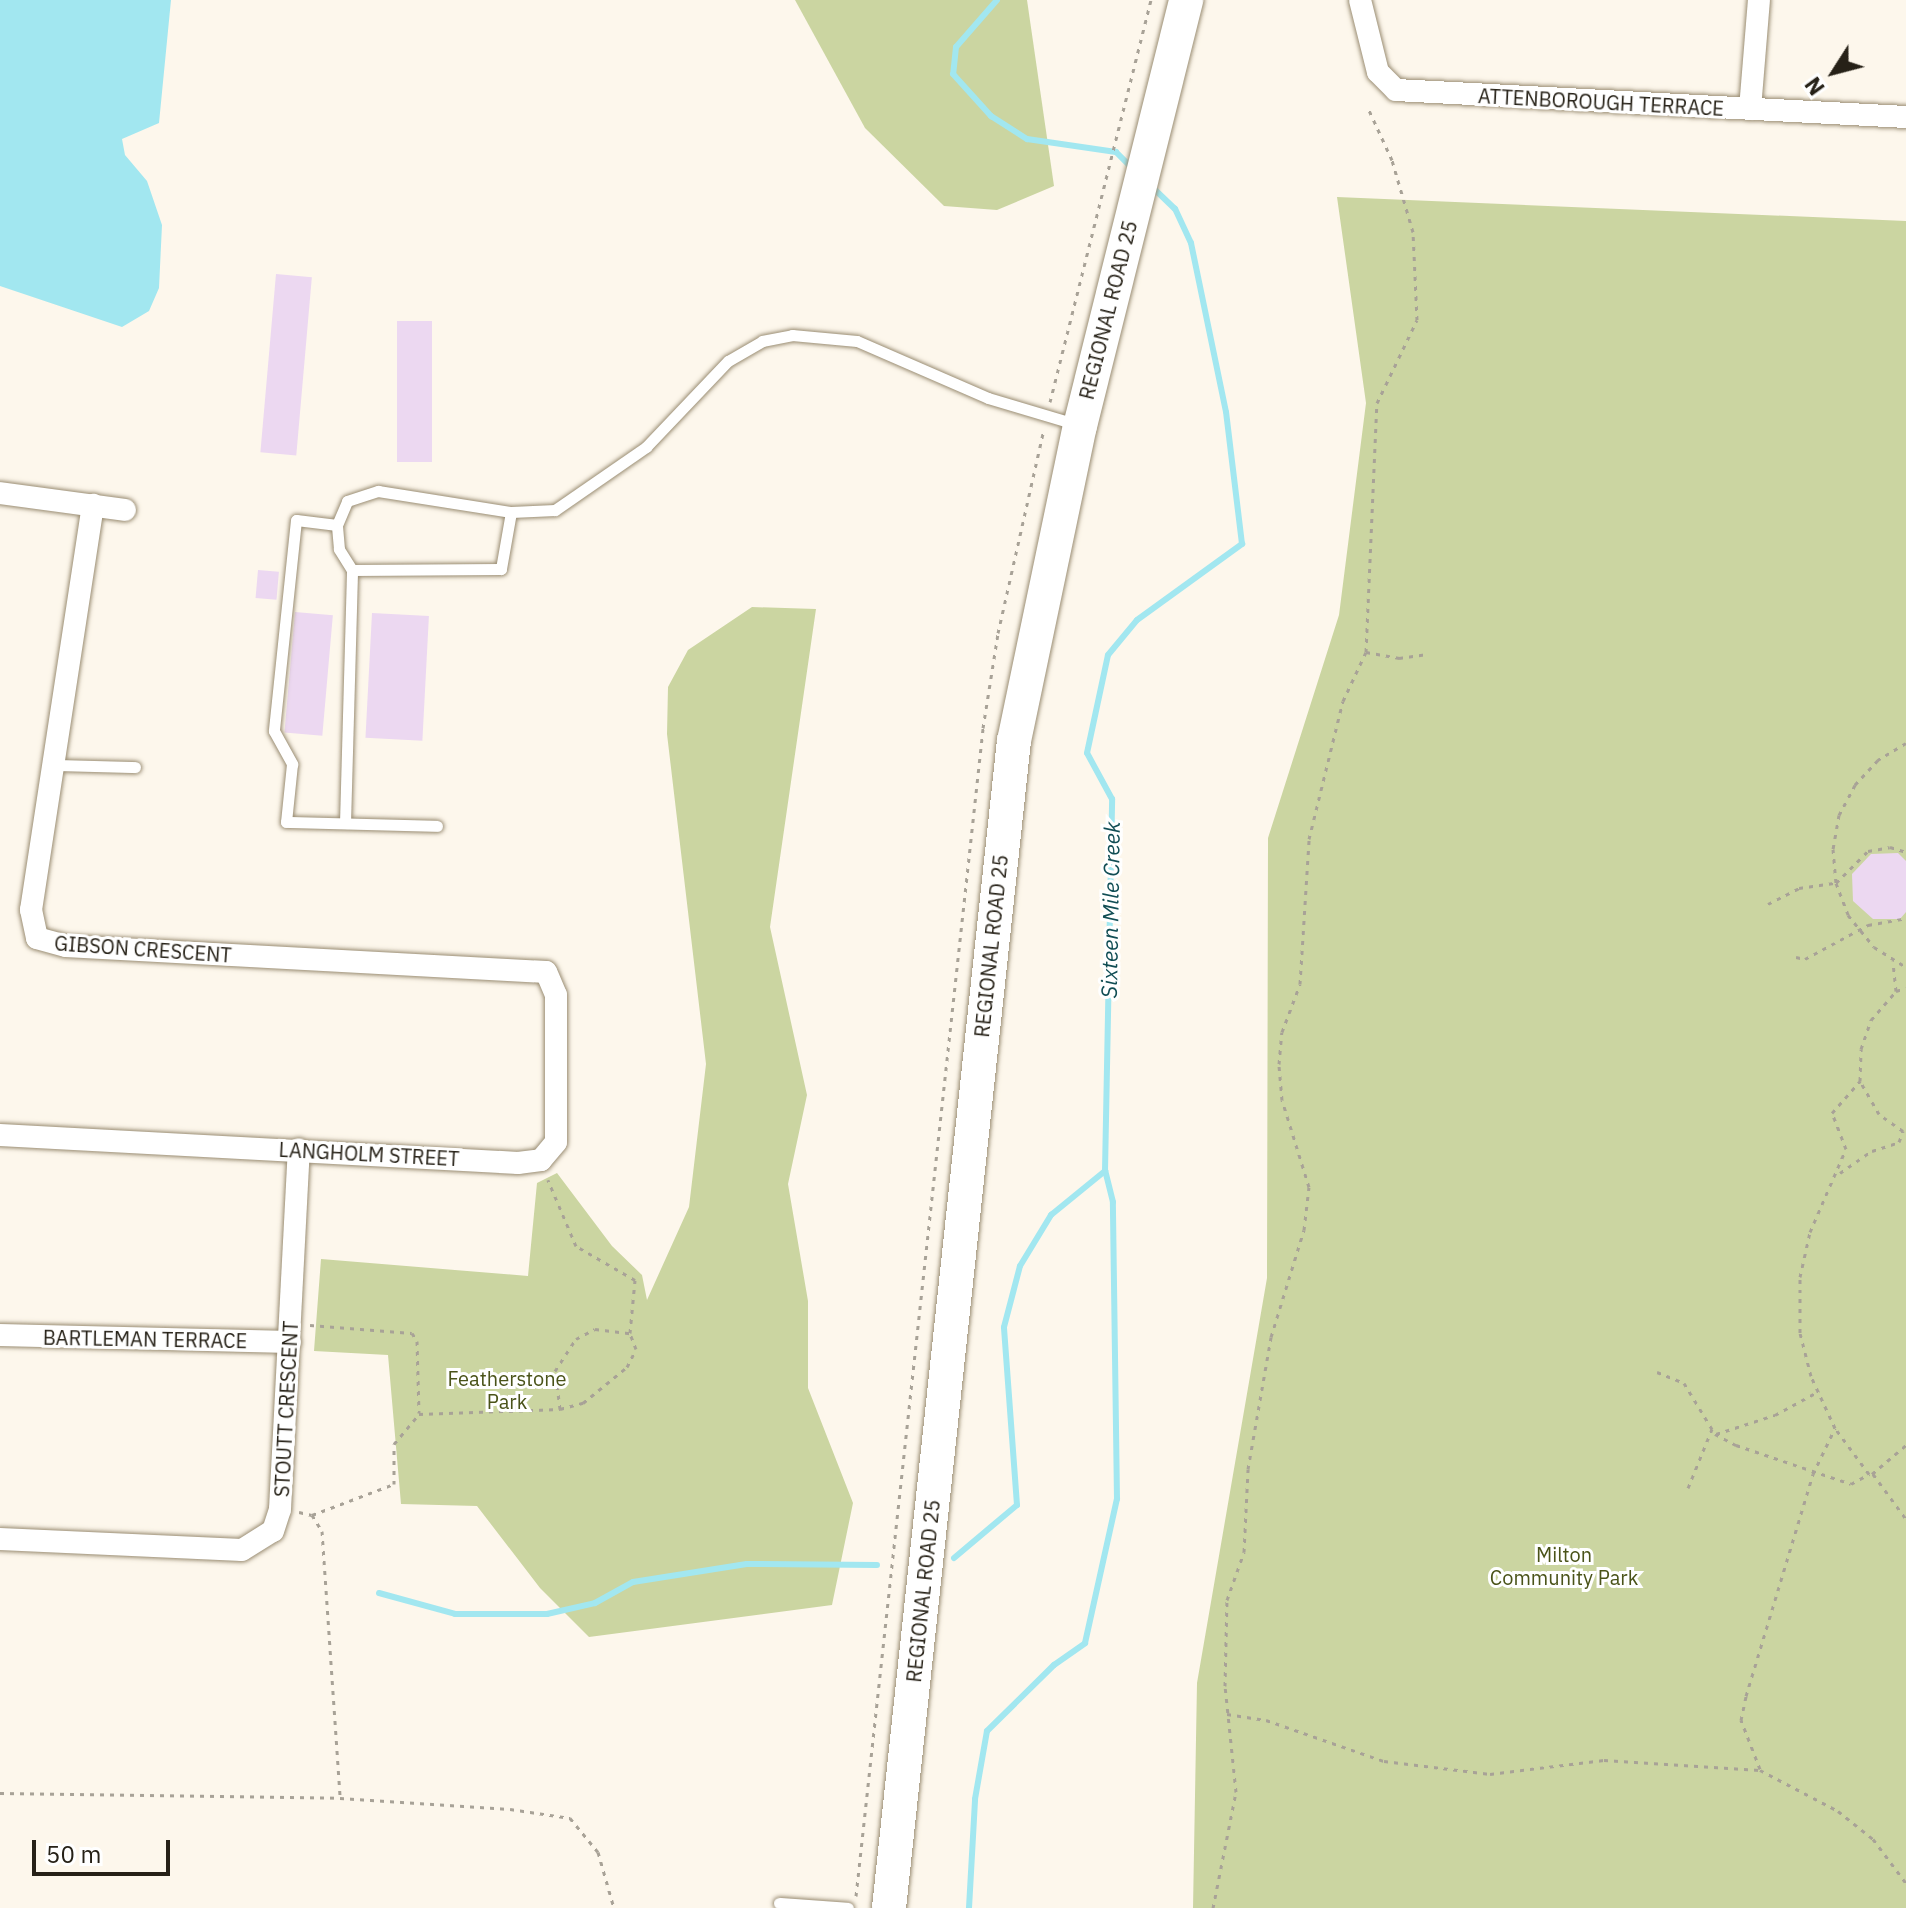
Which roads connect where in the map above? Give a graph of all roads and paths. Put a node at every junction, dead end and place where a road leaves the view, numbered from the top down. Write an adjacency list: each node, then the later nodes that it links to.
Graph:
1 (1151, 0): 8 (path)
2 (1186, 0): 9 (main road, REGIONAL ROAD 25)
3 (1360, 0): 5 (street, ATTENBOROUGH TERRACE)
4 (1759, 0): 5 (street)
5 (1750, 109): 7 (street, ATTENBOROUGH TERRACE)
6 (1369, 110): 16 (path)
7 (1906, 117)
8 (1094, 219)
9 (1080, 426): 13 (lane); 67 (main road, REGIONAL ROAD 25)
10 (0, 493): 11 (street)
11 (93, 505): 12 (street); 19 (street, GIBSON CRESCENT)
12 (125, 510)
13 (511, 512): 14 (lane); 15 (lane)
14 (337, 525): 15 (lane); 21 (lane)
15 (352, 570): 21 (lane)
16 (1366, 652): 17 (path); 59 (path)
17 (1428, 654)
18 (1906, 743): 24 (path)
19 (53, 765): 20 (lane); 31 (street, GIBSON CRESCENT)
20 (135, 767)
21 (345, 823): 22 (lane)
22 (437, 826)
23 (1906, 852): 24 (path)
24 (1836, 883): 25 (path); 27 (path)
25 (1768, 904)
26 (1906, 918): 27 (path)
27 (1858, 930): 28 (path); 29 (path)
28 (1796, 957)
29 (1893, 961): 30 (path); 33 (path)
30 (1906, 967)
31 (546, 972): 37 (street, LANGHOLM STREET)
32 (1906, 988): 33 (path)
33 (1896, 991): 34 (path)
34 (1860, 1081): 35 (path); 38 (path)
35 (1904, 1132): 38 (path)
36 (0, 1135): 37 (street, LANGHOLM STREET)
37 (299, 1150): 43 (street, STOUTT CRESCENT)
38 (1837, 1175): 45 (path)
39 (548, 1180): 41 (path)
40 (310, 1325): 47 (path)
41 (630, 1333): 46 (path); 46 (path)
42 (0, 1335): 43 (street, BARTLEMAN TERRACE)
43 (290, 1342): 55 (street, STOUTT CRESCENT)
44 (1657, 1372): 49 (path)
45 (1819, 1391): 48 (path); 50 (path)
46 (560, 1409): 47 (path)
47 (419, 1414): 56 (path)
48 (1835, 1428): 52 (path); 53 (path)
49 (1712, 1429): 50 (path); 54 (path)
50 (1715, 1434): 52 (path)
51 (1906, 1445): 53 (path)
52 (1813, 1474): 53 (path); 60 (path)
53 (1871, 1474): 57 (path)
54 (1688, 1488)
55 (280, 1509): 56 (path); 58 (street, STOUTT CRESCENT)
56 (312, 1515): 62 (path)
57 (1906, 1519)
58 (0, 1539)
59 (1227, 1714): 60 (path); 68 (path)
60 (1760, 1770): 63 (path)
61 (0, 1793): 62 (path)
62 (340, 1798): 65 (path)
63 (1906, 1883)
64 (779, 1903): 66 (lane)
65 (614, 1908)
66 (848, 1908)
67 (889, 1908)
68 (1213, 1908)

